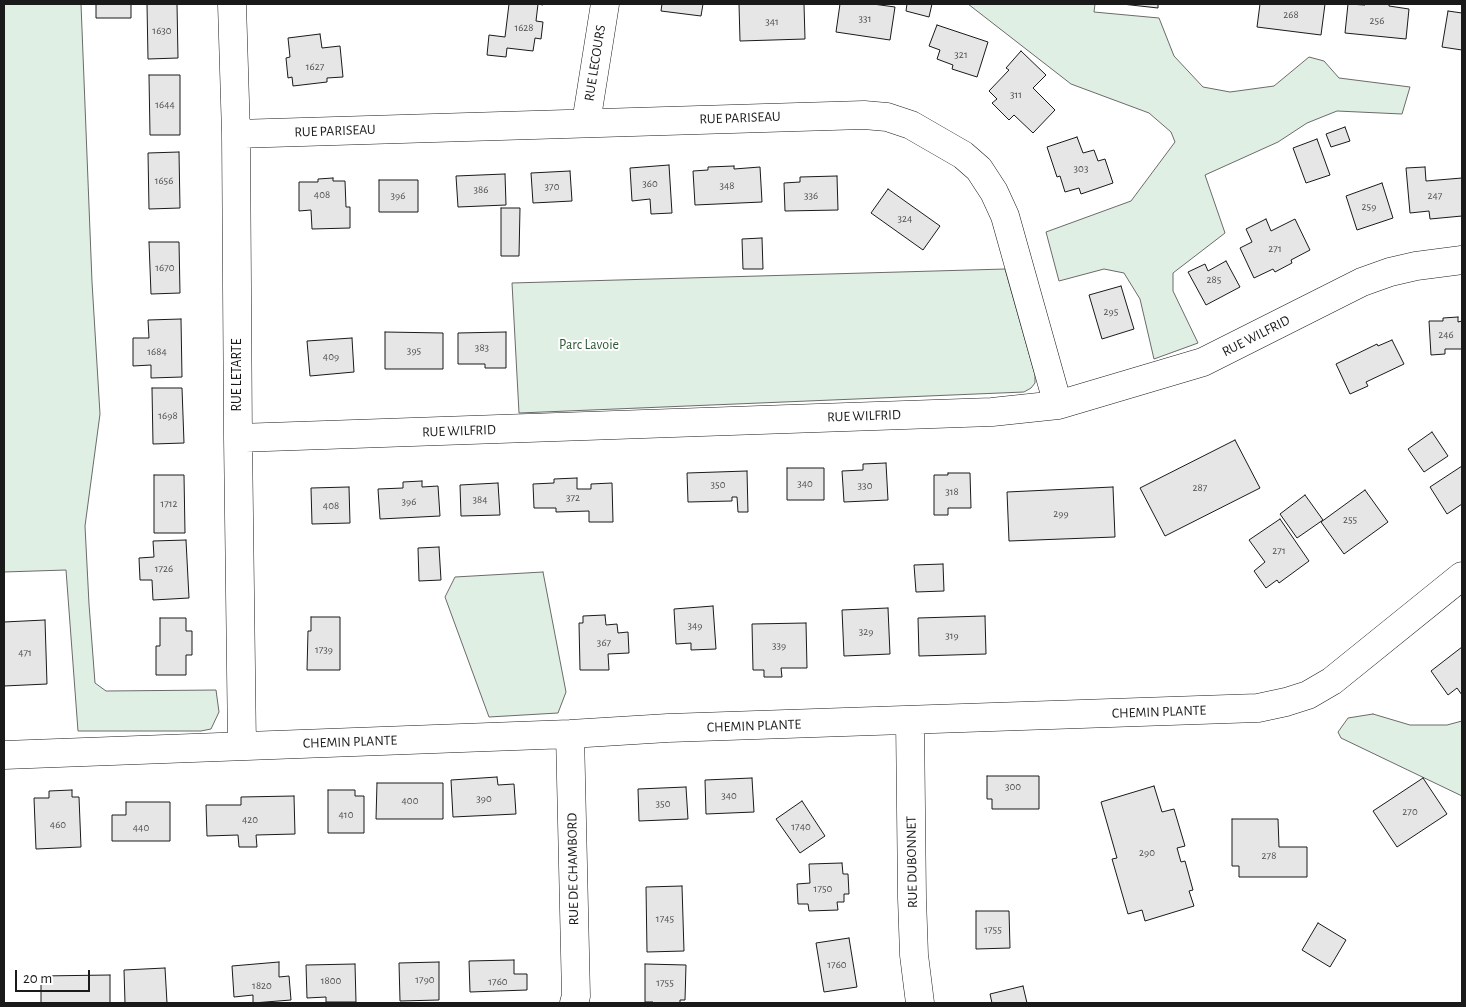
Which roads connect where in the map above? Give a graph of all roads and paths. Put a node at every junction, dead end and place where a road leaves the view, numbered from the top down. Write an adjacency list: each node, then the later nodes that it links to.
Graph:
1 (232, 4): 4 (street, RUE LETARTE)
2 (605, 4): 3 (street, RUE LECOURS)
3 (586, 123): 4 (street, RUE PARISEAU); 6 (street, RUE PARISEAU)
4 (236, 134): 7 (street, RUE LETARTE)
5 (1462, 260): 6 (street, RUE WILFRID)
6 (1058, 405): 7 (street, RUE WILFRID)
7 (238, 438): 11 (street, RUE LETARTE)
8 (1462, 576): 9 (street, CHEMIN PLANTE)
9 (910, 720): 10 (street, CHEMIN PLANTE); 14 (street, RUE DUBONNET)
10 (570, 734): 11 (street, CHEMIN PLANTE); 13 (street, RUE DE CHAMBORD)
11 (242, 746): 12 (street, CHEMIN PLANTE)
12 (4, 755)
13 (574, 1003)
14 (920, 1003)

